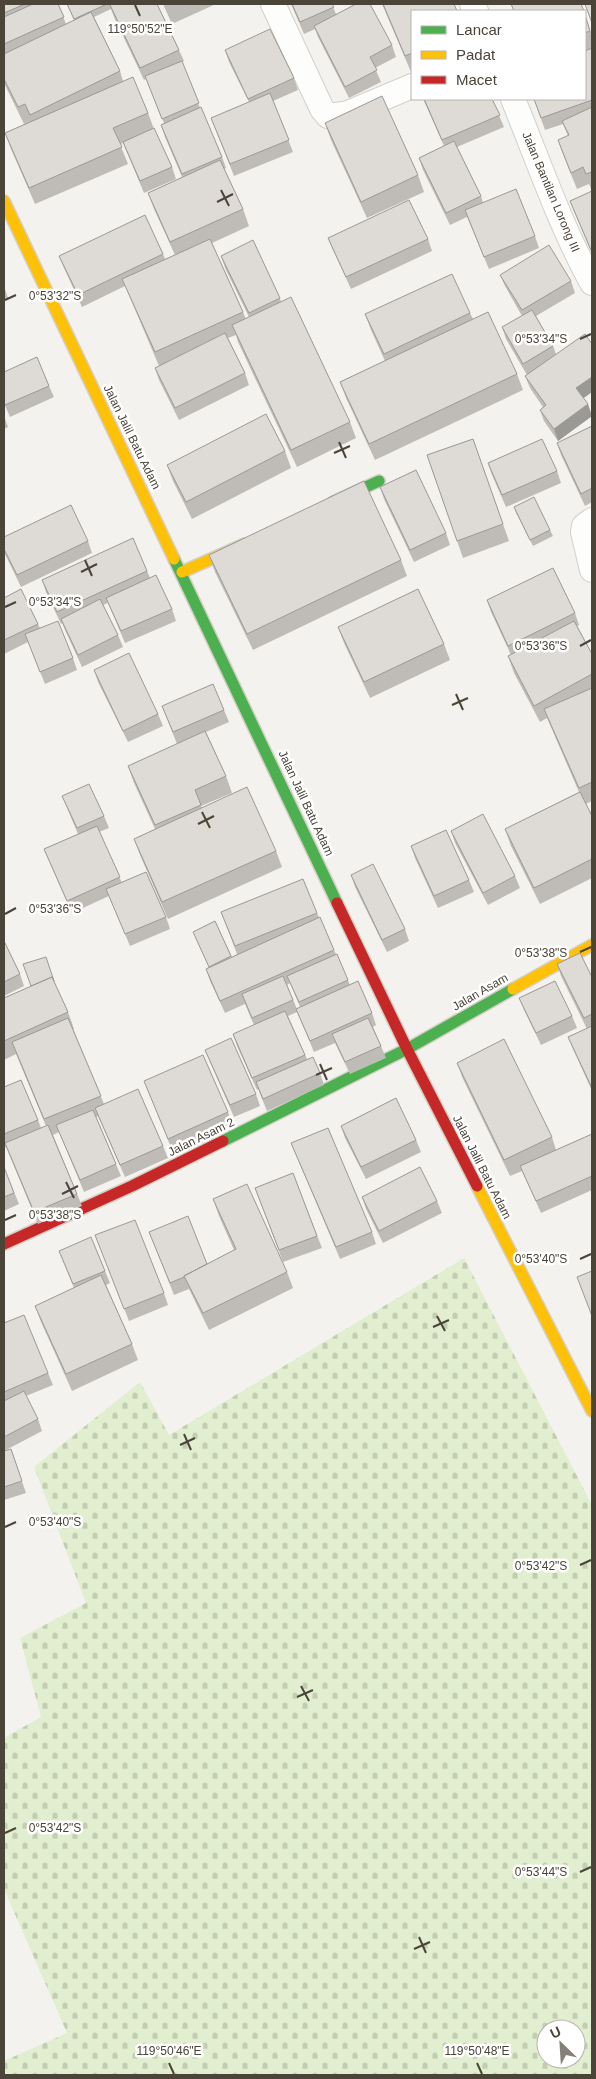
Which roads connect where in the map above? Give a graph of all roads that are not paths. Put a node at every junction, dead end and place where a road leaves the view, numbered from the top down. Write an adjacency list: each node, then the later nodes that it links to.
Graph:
1 (273, 4): 2 (street)
2 (411, 86)
3 (513, 100): 5 (street, Jalan Bantilan Lorong III)
4 (4, 201): 11 (street, Jalan Jalil Batu Adam)
5 (592, 284)
6 (380, 480): 7 (street)
7 (327, 505)
8 (592, 520): 10 (street)
9 (258, 537): 11 (street)
10 (592, 570)
11 (182, 572): 13 (street, Jalan Jalil Batu Adam)
12 (592, 944): 13 (street, Jalan Asam)
13 (407, 1049): 14 (street, Jalan Asam 2); 15 (street, Jalan Jalil Batu Adam)
14 (4, 1244)
15 (592, 1412)

